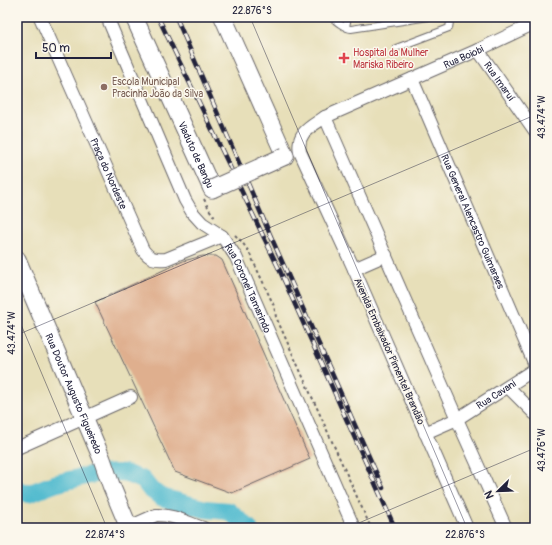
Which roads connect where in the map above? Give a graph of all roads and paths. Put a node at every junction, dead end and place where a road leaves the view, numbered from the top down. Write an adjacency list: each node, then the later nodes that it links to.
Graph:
1 (40, 17): 18 (street, Praça do Nordeste)
2 (107, 17): 18 (street, Rua Coronel Tamarindo)
3 (134, 17): 4 (main road, Viaduto de Bangu, bridge)
4 (223, 17)
5 (332, 17): 12 (lane)
6 (348, 17): 12 (lane)
7 (429, 17): 12 (lane)
8 (447, 17): 13 (lane)
9 (531, 17): 10 (main road)
10 (535, 20)
11 (535, 23): 14 (street, Rua Boiobi)
12 (346, 27)
13 (396, 48)
14 (478, 50): 15 (street, Rua Boiobi); 17 (street, Rua Imaruí)
15 (412, 79): 16 (street, Rua Boiobi); 22 (street, Rua General Alencastro Guimaraes)
16 (325, 117): 19 (street); 21 (street, Avenida Embaixador Pimentel Brandão)
17 (535, 131)
18 (222, 236): 33 (street, Rua Coronel Tamarindo)
19 (386, 255): 21 (street, Avenida Embaixador Pimentel Brandão); 28 (street)
20 (17, 259): 27 (main road, Rua Doutor Augusto Figueiredo)
21 (354, 269): 29 (street, Avenida Embaixador Pimentel Brandão)
22 (535, 365)
23 (535, 369): 24 (street, Rua Cavani)
24 (508, 387): 26 (street); 28 (street, Rua Cavani)
25 (131, 397): 27 (street)
26 (535, 414)
27 (85, 418): 30 (street); 31 (main road, Rua Doutor Augusto Figueiredo)
28 (457, 419): 29 (street, Avenida Embaixador Pimentel Brandão); 35 (street)
29 (425, 433): 34 (street, Avenida Embaixador Pimentel Brandão)
30 (17, 448)
31 (129, 528): 32 (street)
32 (203, 528)
33 (354, 528)
34 (467, 528)
35 (506, 528)

